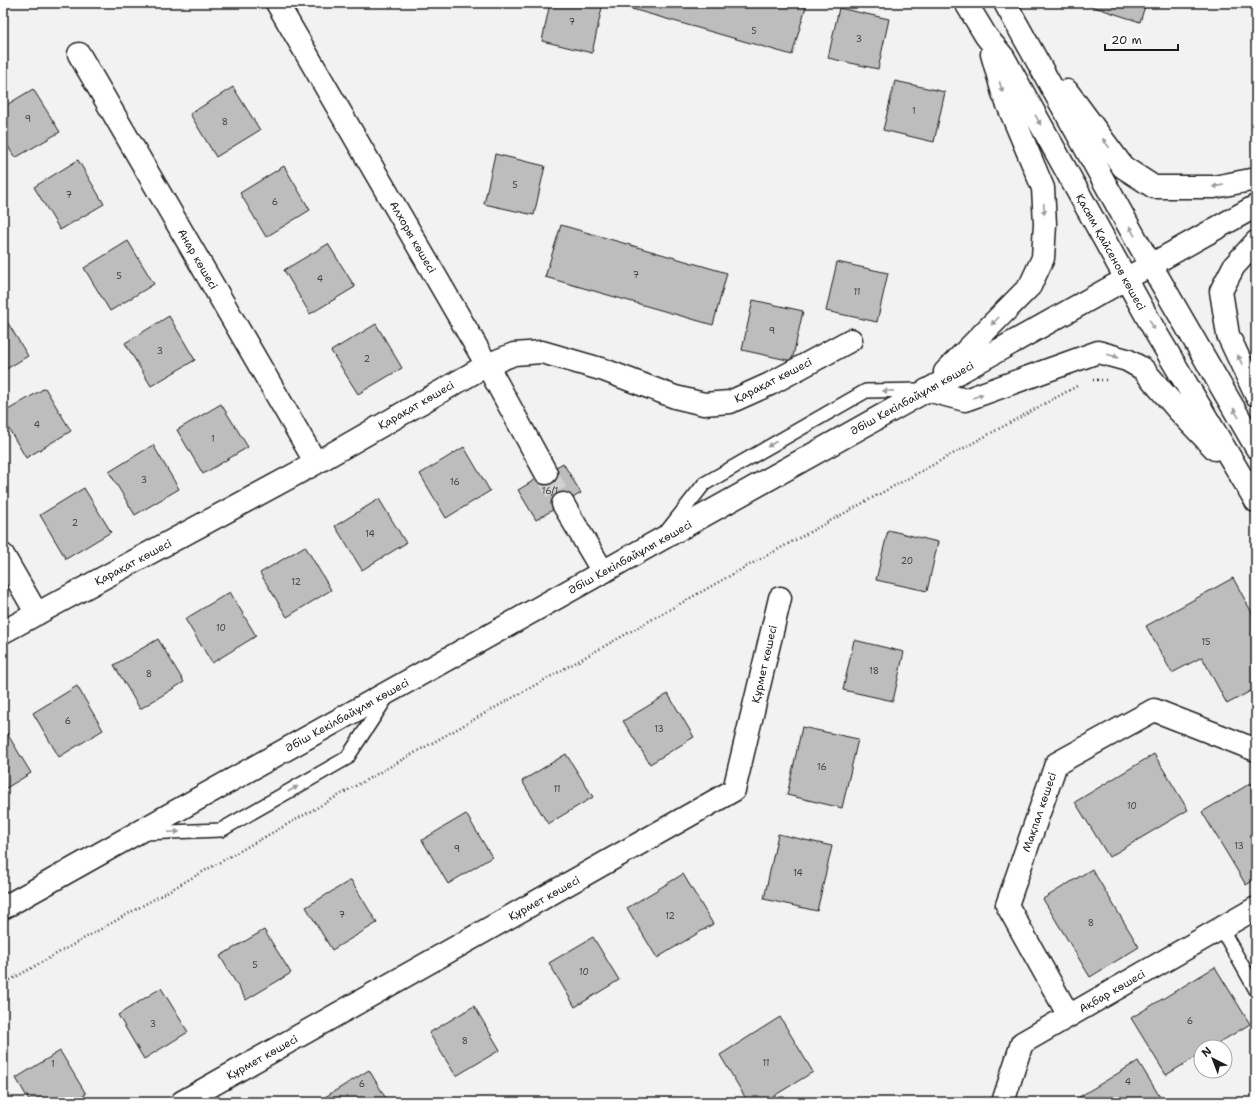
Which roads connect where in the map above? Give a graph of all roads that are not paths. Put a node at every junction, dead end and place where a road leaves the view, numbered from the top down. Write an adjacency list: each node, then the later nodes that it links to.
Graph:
1 (277, 3): 13 (street, Алхоры көшесі)
2 (966, 3): 5 (street, Қасым Қайсенов көшесі)
3 (1005, 3): 4 (street)
4 (1021, 32): 7 (street, one-way to 4); 10 (street, one-way to 4)
5 (986, 36): 11 (street, Қасым Қайсенов көшесі, one-way to 11); 14 (street, one-way to 14)
6 (79, 54): 17 (street, Анар көшесі)
7 (1256, 179)
8 (1256, 206): 10 (street, Әбіш Кекілбайұлы көшесі)
9 (1256, 242): 15 (street, one-way to 9)
10 (1152, 264): 11 (street, Әбіш Кекілбайұлы көшесі); 16 (street, one-way to 10)
11 (1127, 278): 14 (street, Әбіш Кекілбайұлы көшесі); 19 (street, Қасым Қайсенов көшесі, one-way to 19)
12 (851, 340): 13 (street, Қарақат көшесі)
13 (487, 364): 17 (street, Қарақат көшесі); 18 (street, Алхоры көшесі)
14 (927, 390): 19 (street, one-way to 19); 22 (street, Әбіш Кекілбайұлы көшесі); 22 (lane, one-way to 22)
15 (1256, 395)
16 (1256, 447)
17 (316, 463): 26 (street, Қарақат көшесі)
18 (546, 473)
19 (1241, 475): 20 (street, Қасым Қайсенов көшесі)
20 (1256, 501)
21 (563, 504): 24 (street)
22 (661, 539): 24 (street, Әбіш Кекілбайұлы көшесі)
23 (3, 555): 26 (street)
24 (603, 572): 28 (street, Әбіш Кекілбайұлы көшесі)
25 (780, 598): 36 (street, Құрмет көшесі)
26 (37, 614): 27 (street, Қарақат көшесі)
27 (3, 632)
28 (392, 690): 30 (street, Әбіш Кекілбайұлы көшесі); 30 (lane, one-way to 28)
29 (1256, 750): 35 (street, Мақпал көшесі)
30 (135, 834): 31 (street, Әбіш Кекілбайұлы көшесі)
31 (3, 908)
32 (1256, 908): 33 (street, Ақбар көшесі)
33 (1221, 928): 34 (lane); 35 (street, Ақбар көшесі)
34 (1256, 990)
35 (1069, 1016): 37 (street, Ақбар көшесі)
36 (182, 1102)
37 (1003, 1102)

